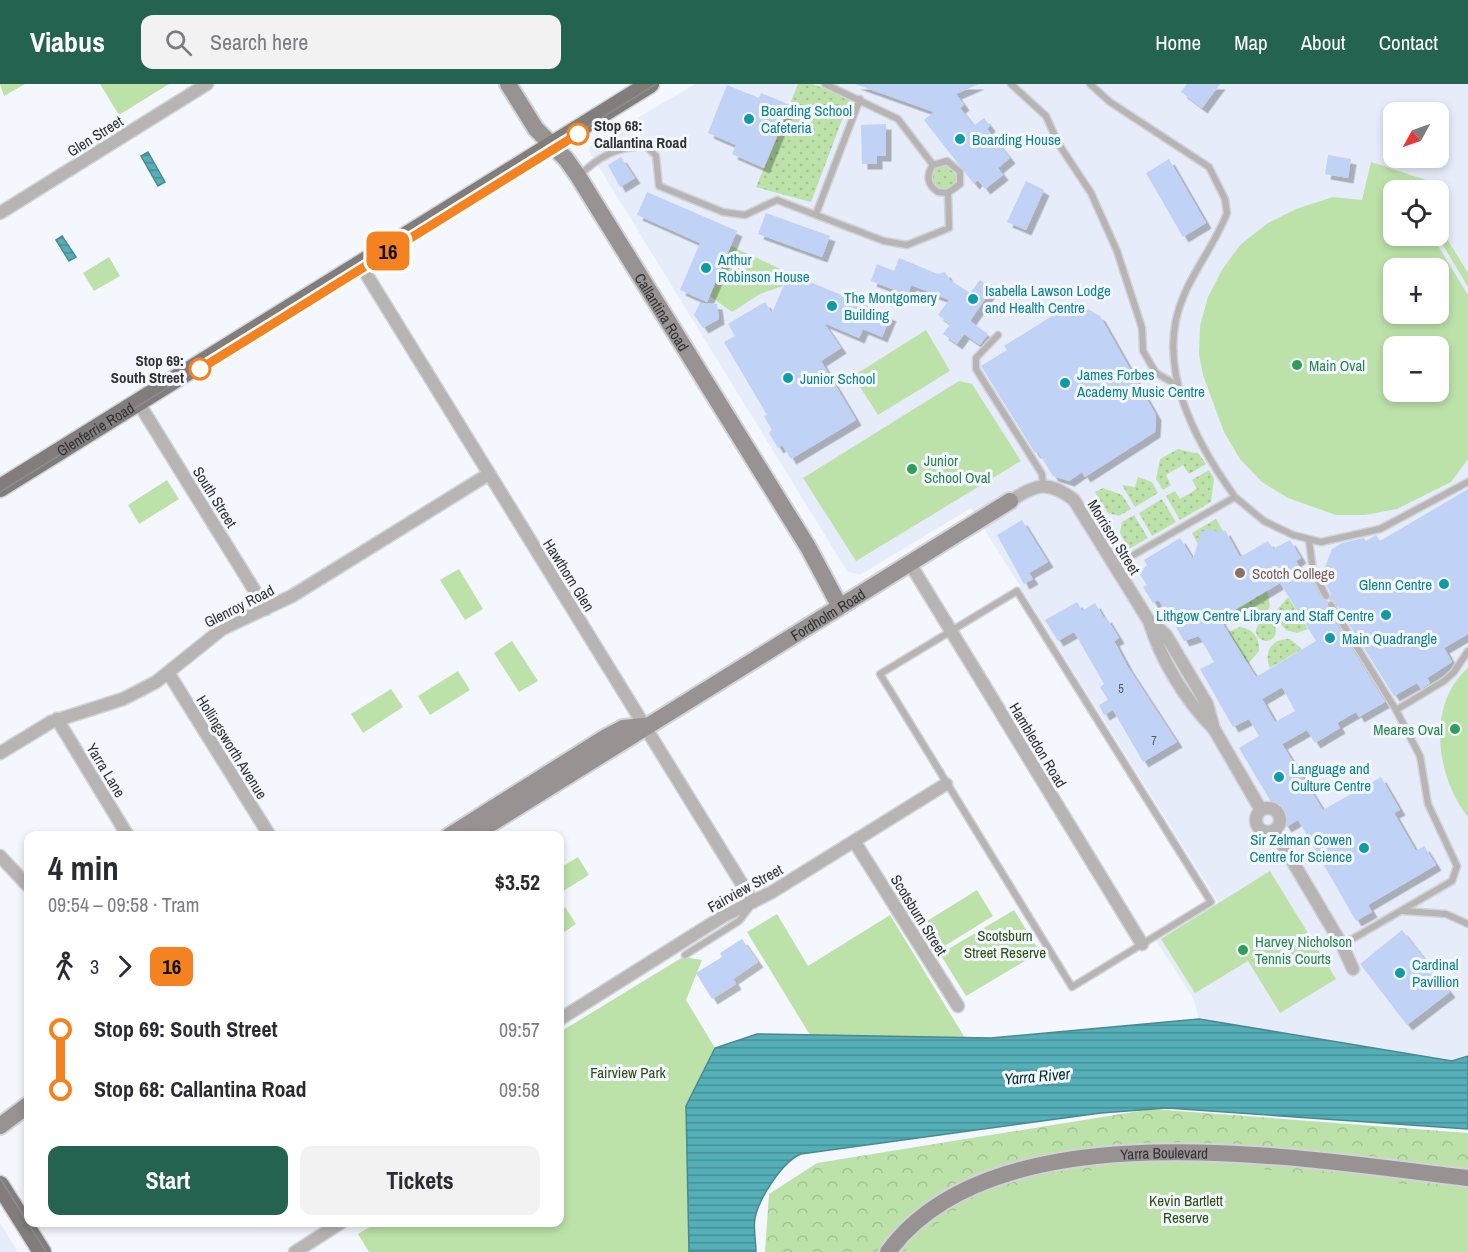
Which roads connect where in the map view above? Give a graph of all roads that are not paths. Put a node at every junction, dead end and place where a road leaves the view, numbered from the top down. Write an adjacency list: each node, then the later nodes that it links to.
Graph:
1 (207, 84): 12 (street, Glen Street)
2 (508, 84): 8 (street, Callantina Road)
3 (650, 84): 8 (main road, Glenferrie Road)
4 (825, 84): 7 (lane)
5 (1011, 84): 16 (lane)
6 (1090, 84): 16 (lane)
7 (860, 99): 9 (lane); 13 (lane)
8 (552, 146): 10 (street, Callantina Road); 14 (main road, Glenferrie Road)
9 (933, 165): 11 (lane); 11 (lane)
10 (578, 176): 13 (lane); 28 (street, Callantina Road)
11 (948, 193): 13 (lane)
12 (0, 213)
13 (816, 214)
14 (360, 264): 17 (main road, Glenferrie Road); 18 (street, Hawthorn Glen)
15 (998, 335): 20 (lane)
16 (1177, 385): 22 (lane)
17 (138, 402): 21 (main road, Glenferrie Road); 30 (street, South Street)
18 (489, 474): 30 (street, Glenroy Road); 36 (street, Hawthorn Glen)
19 (1468, 482): 24 (lane)
20 (1043, 486): 23 (street); 26 (street, Morrison Street)
21 (0, 488)
22 (1236, 496): 24 (lane); 26 (lane)
23 (1010, 501): 25 (street, Fordholm Road)
24 (1309, 540): 27 (lane)
25 (909, 562): 28 (street, Fordholm Road); 31 (street, Hambledon Road)
26 (1114, 566): 50 (street, Morrison Street)
27 (1326, 596)
28 (844, 602): 36 (street, Fordholm Road)
29 (1331, 605): 34 (lane)
30 (266, 609): 33 (street, Glenroy Road)
31 (952, 632): 38 (lane); 49 (street, Hambledon Road); 49 (lane)
32 (1468, 651): 34 (lane)
33 (169, 674): 35 (street, Glenroy Road); 40 (street, Hollingsworth Avenue)
34 (1395, 710): 47 (lane)
35 (57, 719): 37 (street, Glenroy Road); 39 (street, Yarra Lane)
36 (644, 726): 41 (street, Fordholm Road); 42 (street, Fordholm Road); 46 (street, Hawthorn Glen)
37 (0, 753)
38 (946, 784): 43 (street, Fairview Street); 49 (lane)
39 (125, 831)
40 (267, 831)
41 (457, 831)
42 (479, 831)
43 (854, 841): 46 (street, Fairview Street); 53 (street, Scotsburn Street)
44 (0, 856): 45 (street)
45 (24, 882)
46 (753, 902): 51 (lane); 54 (street, Fairview Street)
47 (1400, 912): 48 (lane); 50 (lane)
48 (1468, 924)
49 (1142, 944)
50 (1342, 945): 52 (street, Morrison Street)
51 (685, 955)
52 (1353, 969)
53 (958, 1006)
54 (564, 1016)
55 (24, 1107): 57 (street)
56 (24, 1108): 58 (street)
57 (0, 1118)
58 (0, 1126)
59 (1468, 1178): 66 (street, Yarra Boulevard)
60 (0, 1185): 61 (main road)
61 (24, 1223)
62 (26, 1227): 64 (main road)
63 (334, 1227): 65 (street)
64 (42, 1252)
65 (295, 1252)
66 (888, 1252)

